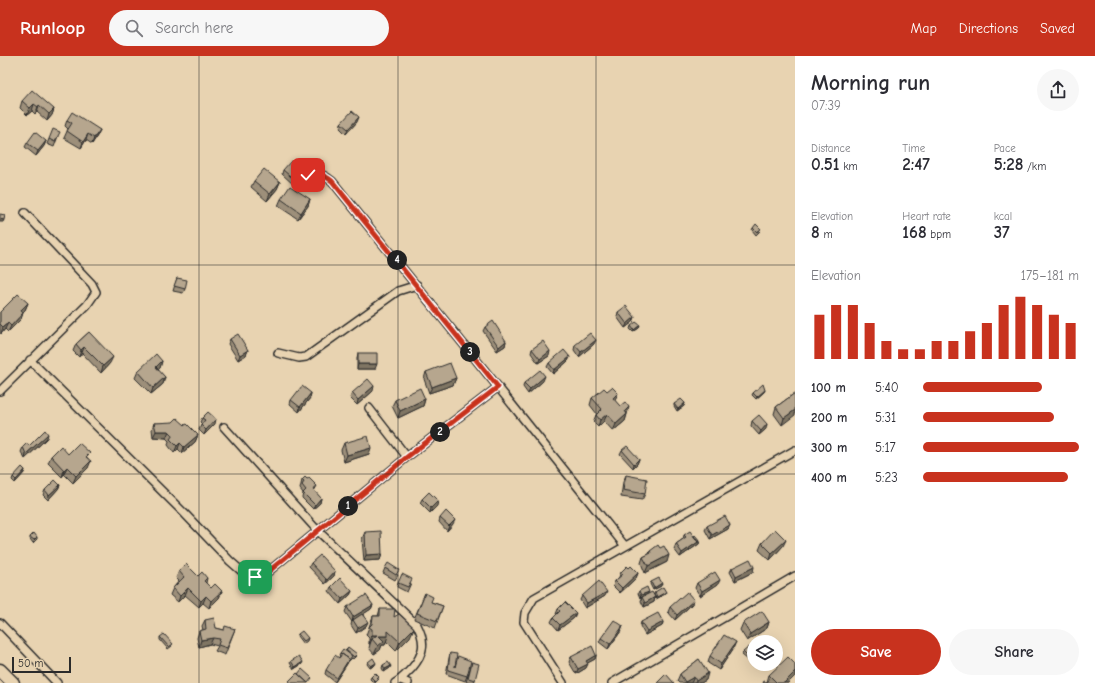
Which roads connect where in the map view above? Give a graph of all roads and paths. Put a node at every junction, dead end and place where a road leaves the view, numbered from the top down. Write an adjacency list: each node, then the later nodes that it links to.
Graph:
1 (308, 175): 3 (street)
2 (26, 213): 5 (street)
3 (417, 285): 4 (street); 6 (street)
4 (278, 353)
5 (30, 360): 7 (street); 12 (street)
6 (498, 387): 11 (street); 13 (street)
7 (0, 391)
8 (369, 408): 11 (street)
9 (224, 427): 12 (street)
10 (795, 450): 13 (street)
11 (407, 457): 12 (street)
12 (317, 530): 17 (street)
13 (625, 546): 21 (street)
14 (795, 576): 22 (street)
15 (0, 623): 19 (street)
16 (0, 670): 18 (highway)
17 (398, 681): 20 (street)
18 (13, 683)
19 (56, 683)
20 (408, 683)
21 (563, 683)
22 (612, 683)

